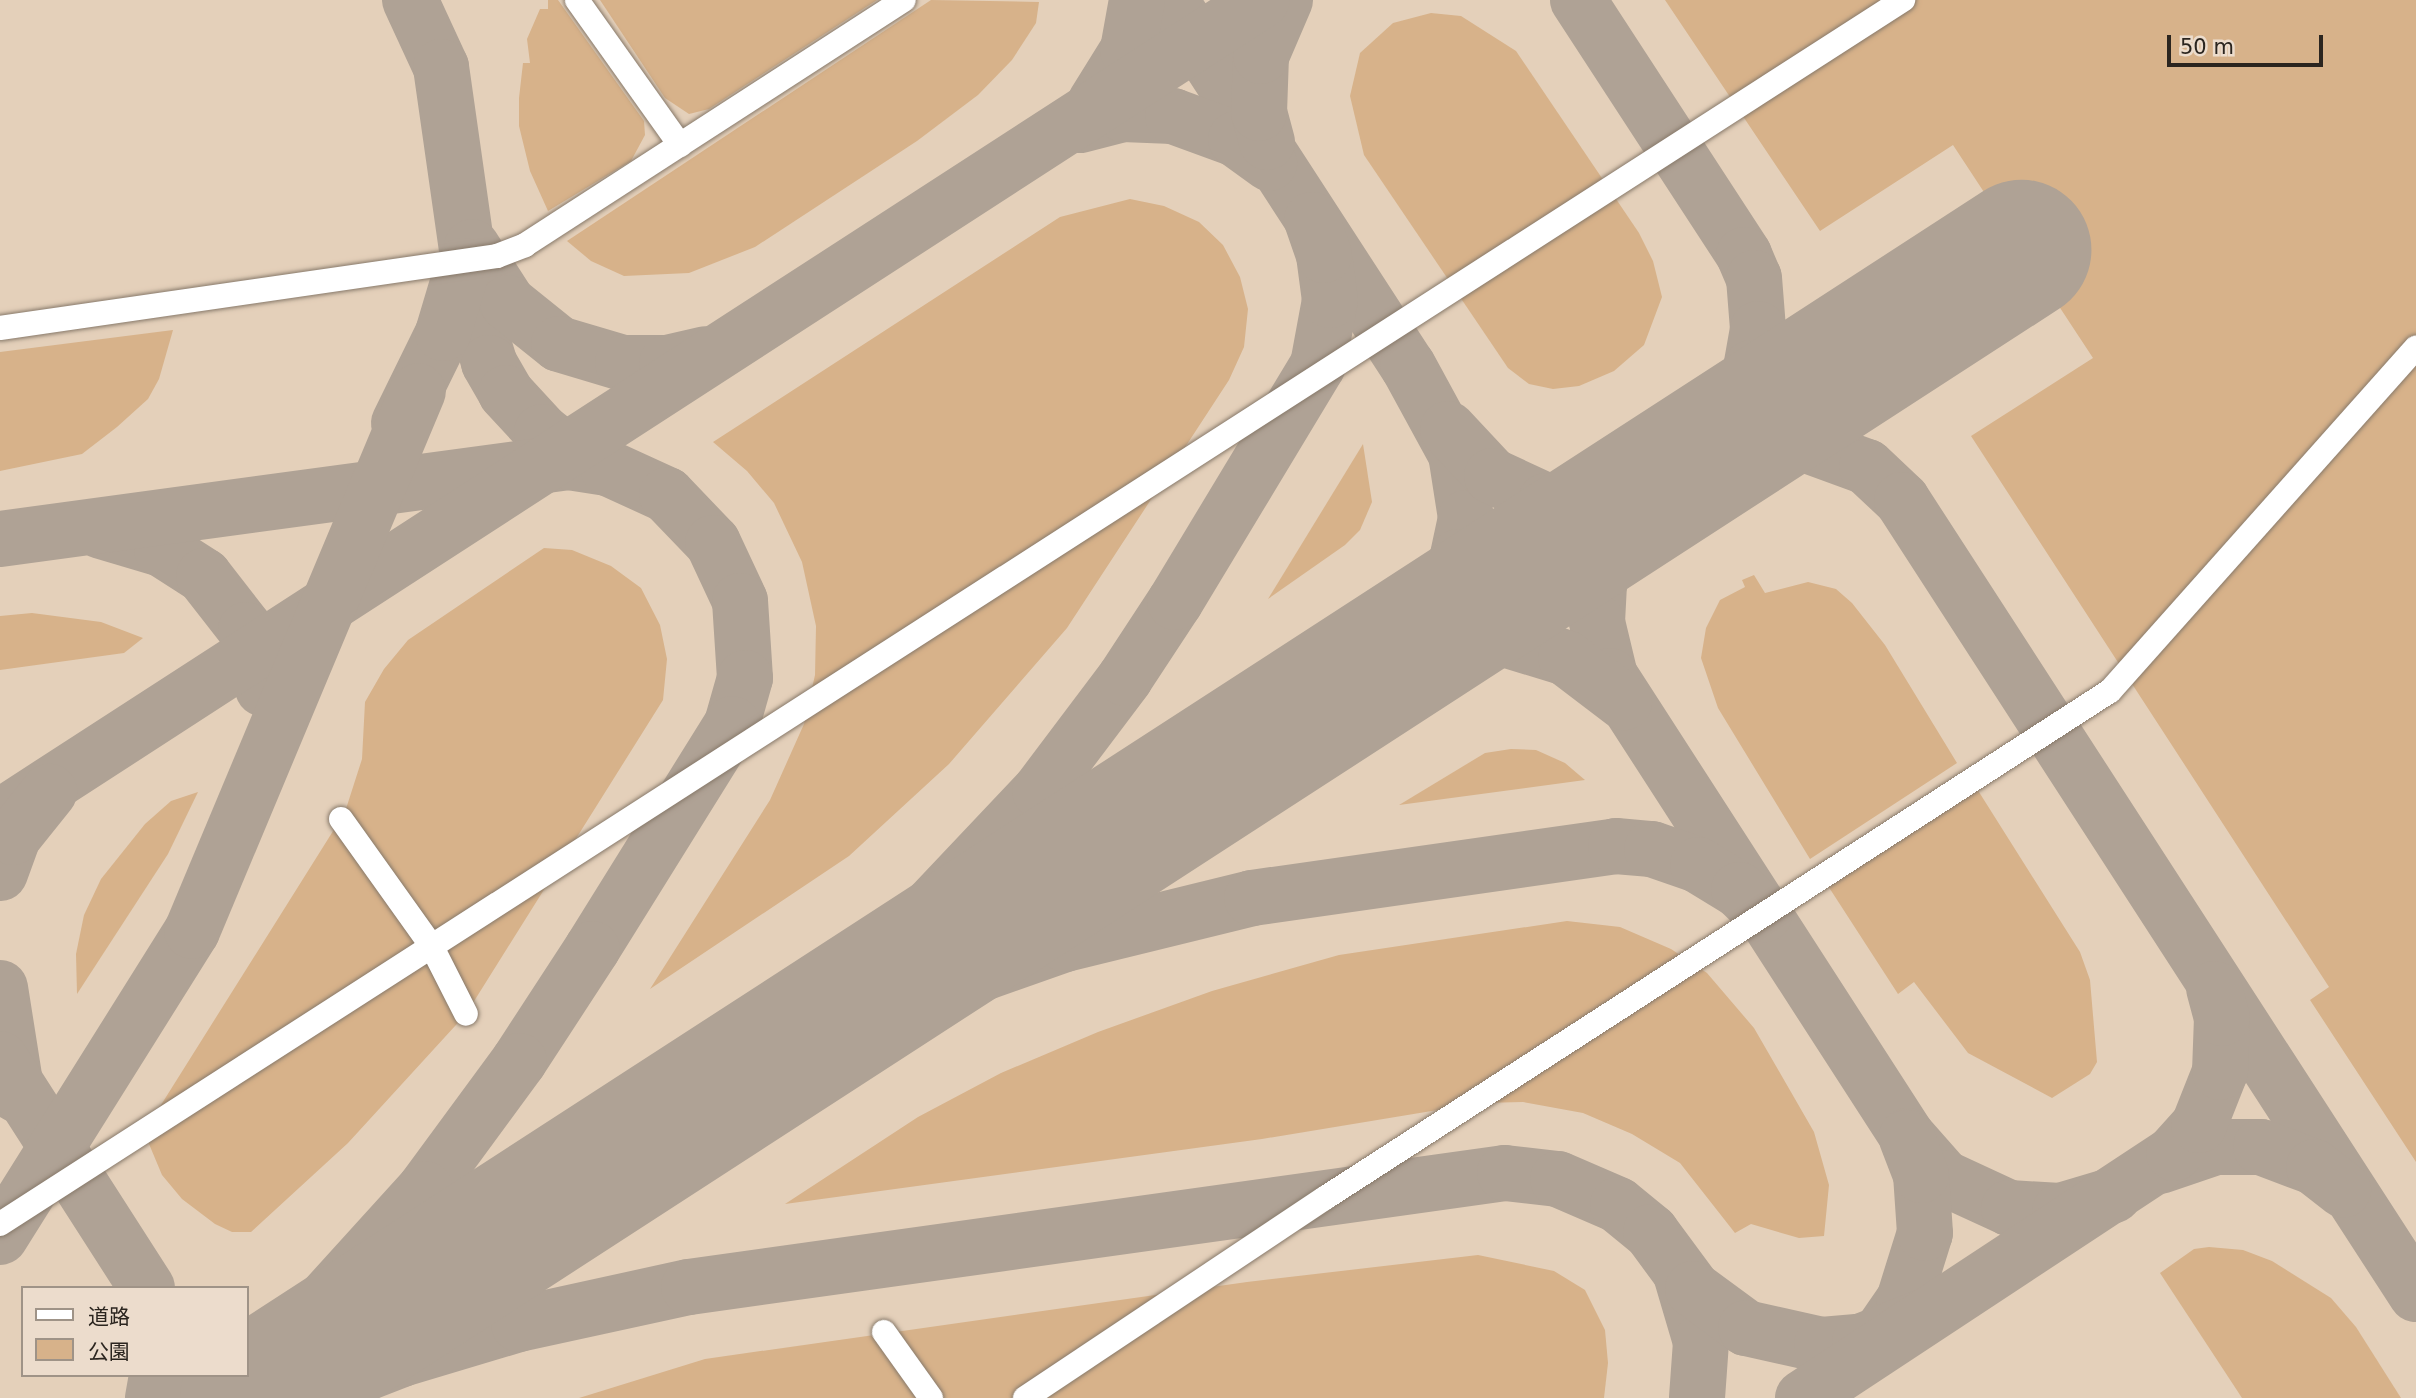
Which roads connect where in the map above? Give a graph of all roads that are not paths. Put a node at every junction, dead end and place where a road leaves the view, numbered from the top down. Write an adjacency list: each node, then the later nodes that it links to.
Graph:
1 (577, 0): 4 (lane)
2 (904, 0): 4 (lane)
3 (1903, 0): 8 (lane)
4 (680, 145): 5 (lane)
5 (0, 328)
6 (2416, 347): 13 (lane)
7 (341, 819): 8 (lane)
8 (431, 945): 9 (lane); 10 (lane)
9 (466, 1014)
10 (0, 1224)
11 (884, 1332): 12 (lane)
12 (931, 1398)
13 (1025, 1398)

